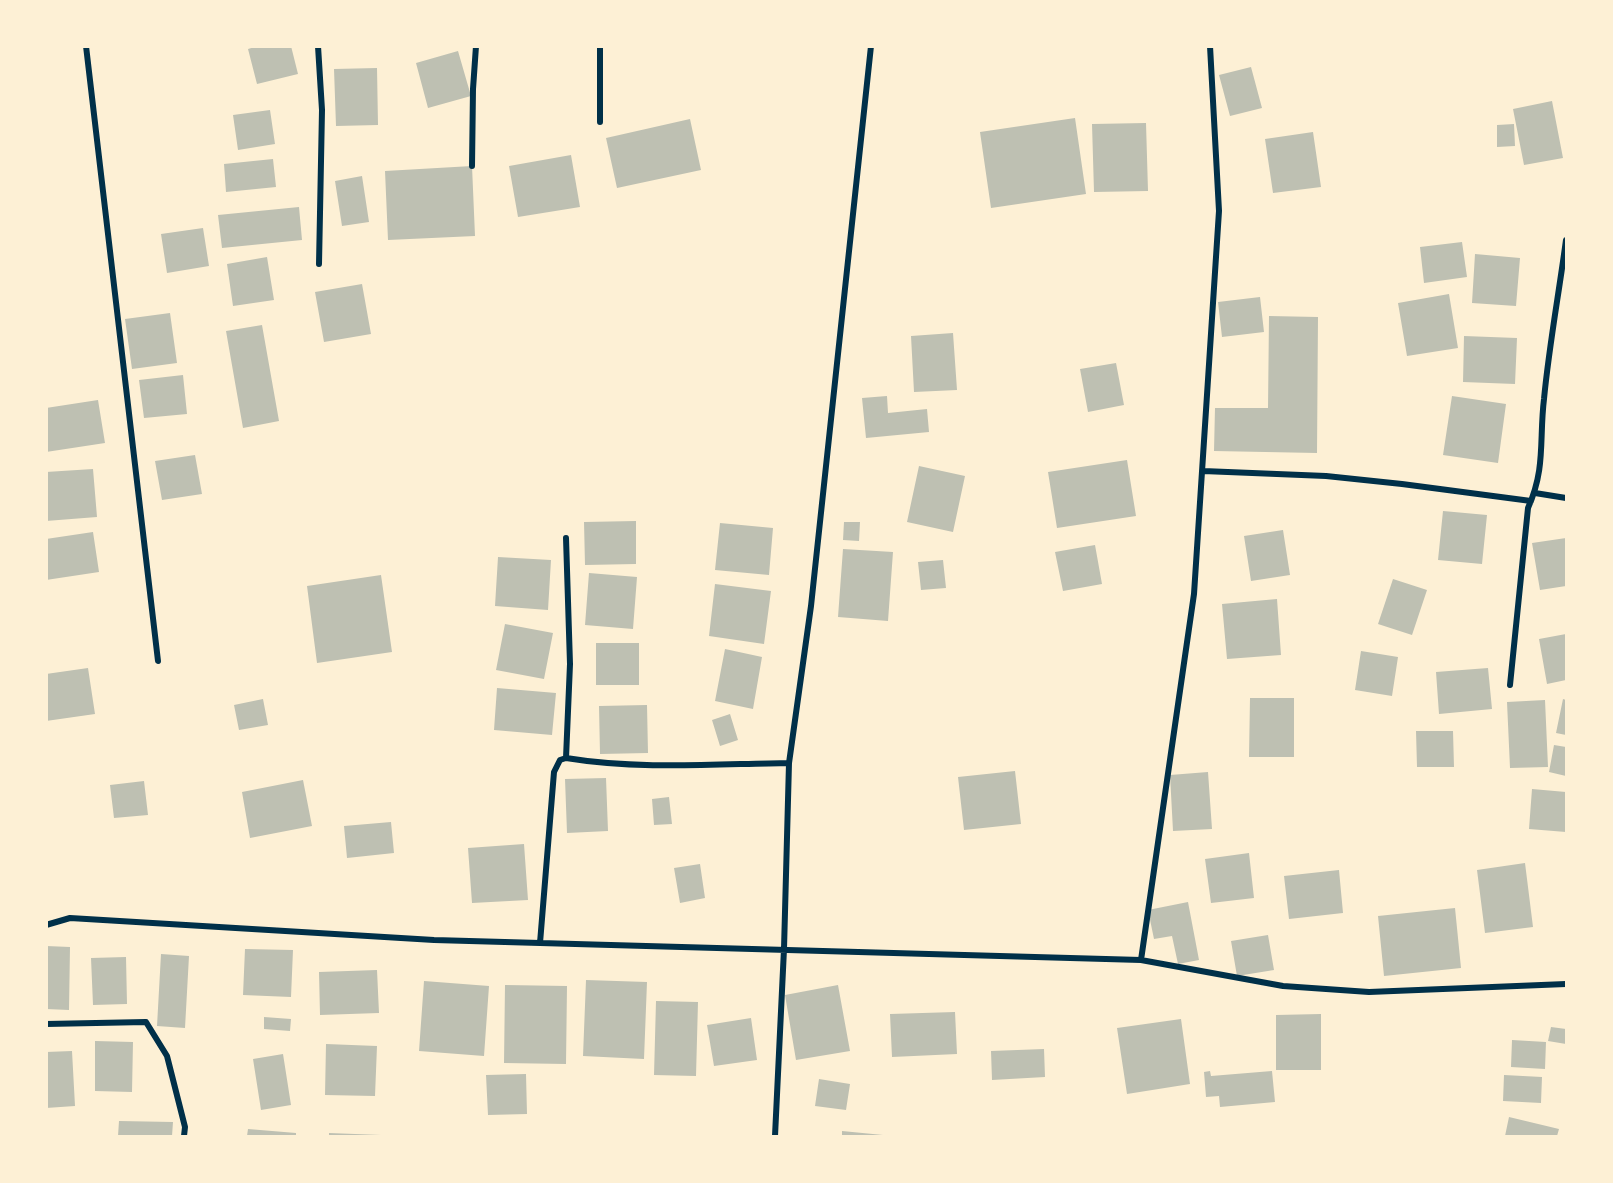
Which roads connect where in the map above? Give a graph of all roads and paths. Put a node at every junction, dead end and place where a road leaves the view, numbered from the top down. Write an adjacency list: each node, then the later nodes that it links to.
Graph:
1 (86, 46): 16 (street)
2 (318, 46): 10 (street)
3 (476, 46): 8 (street)
4 (600, 46): 7 (street)
5 (871, 46): 19 (street)
6 (1210, 46): 11 (street)
7 (600, 122)
8 (472, 166)
9 (1566, 240): 12 (street)
10 (318, 264)
11 (1203, 471): 14 (street); 23 (street)
12 (1535, 493): 13 (street); 14 (street)
13 (1566, 498)
14 (1531, 501): 17 (street)
15 (567, 538): 18 (street)
16 (158, 661)
17 (1510, 685)
18 (566, 758): 19 (street); 21 (street)
19 (789, 763): 22 (street)
20 (46, 925): 21 (street)
21 (540, 943): 22 (street)
22 (784, 950): 23 (street); 27 (street)
23 (1141, 960): 24 (street)
24 (1566, 984)
25 (46, 1024): 26 (street)
26 (184, 1137)
27 (775, 1137)

